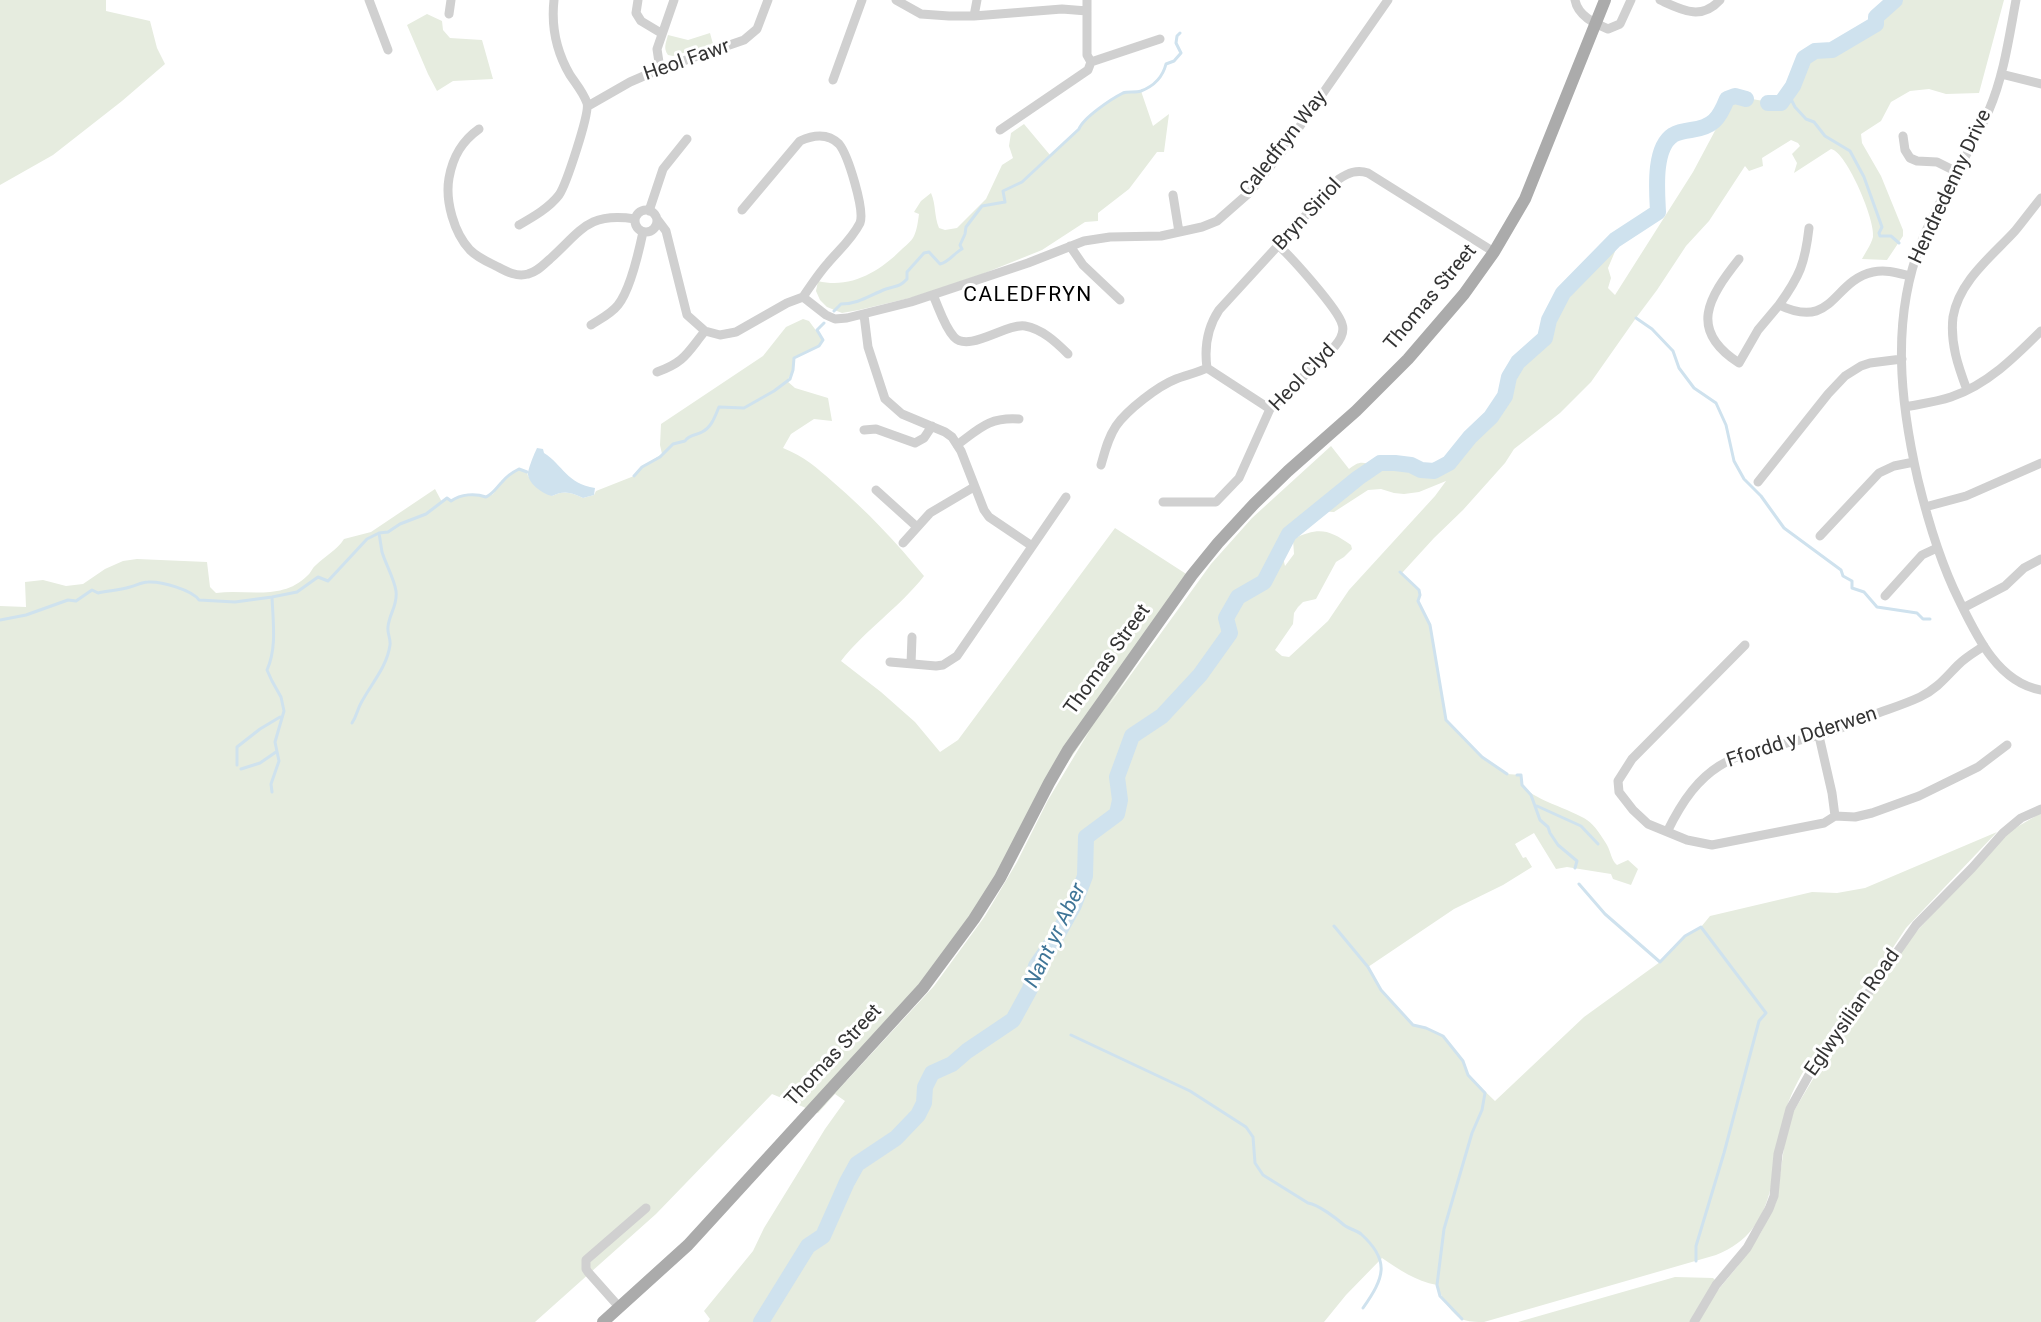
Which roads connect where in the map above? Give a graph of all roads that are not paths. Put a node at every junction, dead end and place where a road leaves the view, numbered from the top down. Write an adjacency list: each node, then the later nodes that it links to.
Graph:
1 (369, 0): 24 (street)
2 (451, 0): 19 (street)
3 (554, 0): 30 (street)
4 (638, 0): 22 (street)
5 (674, 0): 22 (street)
6 (768, 0): 26 (street, Heol Fawr)
7 (862, 0): 28 (street)
8 (896, 0): 20 (street)
9 (977, 0): 20 (street)
10 (1087, 0): 18 (street)
11 (1388, 0): 45 (street, Caledfryn Way)
12 (1575, 0): 21 (street)
13 (1605, 0): 21 (main road, Thomas Street)
14 (1631, 0): 21 (street)
15 (1660, 0): 16 (street)
16 (1720, 0)
17 (2016, 0): 27 (street, Hendredenny Drive)
18 (1087, 11): 20 (street); 25 (street)
19 (449, 14)
20 (974, 16)
21 (1596, 24): 49 (main road, Thomas Street)
22 (661, 33): 26 (street)
23 (1160, 39): 25 (street)
24 (388, 50)
25 (1091, 62): 32 (street)
26 (660, 69): 30 (street, Heol Fawr)
27 (2001, 74): 29 (street); 35 (street, Hendredenny Drive)
28 (833, 80)
29 (2041, 84)
30 (588, 106): 42 (street)
31 (479, 129): 40 (street)
32 (1000, 130)
33 (1903, 136): 35 (street)
34 (687, 138): 39 (street)
35 (1957, 172): 51 (street, Hendredenny Drive)
36 (1173, 195): 45 (street)
37 (2041, 198): 64 (street)
38 (742, 210): 53 (street)
39 (649, 211): 40 (street); 41 (street)
40 (636, 219): 44 (street)
41 (657, 219): 44 (street); 46 (street)
42 (519, 225)
43 (1809, 228): 55 (street)
44 (648, 231): 46 (street); 57 (street)
45 (1179, 232): 47 (street, Caledfryn Way)
46 (668, 241): 58 (street)
47 (1070, 246): 52 (street, Caledfryn Way); 54 (street)
48 (1279, 246): 49 (street, Bryn Siriol); 62 (street, Bryn Siriol); 66 (street, Heol Clyd)
49 (1494, 252): 100 (main road, Thomas Street)
50 (1739, 259): 55 (street)
51 (1910, 276): 55 (street); 61 (street, Hendredenny Drive)
52 (933, 295): 56 (street, Caledfryn Way); 60 (street)
53 (803, 297): 56 (street, Caledfryn Way); 58 (street)
54 (1120, 300)
55 (1779, 305)
56 (864, 315): 68 (street)
57 (591, 325)
58 (705, 331): 63 (street)
59 (2041, 331): 64 (street)
60 (1071, 342)
61 (1902, 359): 65 (street, Hendredenny Drive); 74 (street)
62 (1207, 368): 66 (street); 73 (street)
63 (657, 372)
64 (1967, 390): 65 (street)
65 (1905, 407): 71 (street, Hendredenny Drive)
66 (1270, 409): 78 (street, Heol Clyd)
67 (1019, 419): 70 (street)
68 (932, 426): 69 (street); 70 (street)
69 (864, 429)
70 (957, 445): 75 (street)
71 (1914, 462): 79 (street, Hendredenny Drive); 81 (street)
72 (2041, 463): 79 (street)
73 (1101, 465)
74 (1758, 482)
75 (974, 487): 80 (street); 83 (street)
76 (876, 490): 80 (street)
77 (1066, 497): 83 (street)
78 (1163, 502)
79 (1925, 507): 84 (street, Hendredenny Drive)
80 (917, 527): 82 (street)
81 (1820, 536)
82 (903, 543)
83 (1032, 546): 92 (street)
84 (1937, 548): 86 (street); 87 (street, Hendredenny Drive)
85 (2041, 559): 87 (street)
86 (1885, 596)
87 (1963, 608): 90 (street, Hendredenny Drive)
88 (912, 638): 92 (street)
89 (1745, 645): 98 (street)
90 (1984, 646): 93 (street, Hendredenny Drive); 94 (street, Ffordd y Dderwen)
91 (890, 662): 92 (street)
92 (911, 664)
93 (2041, 690)
94 (1819, 736): 97 (street); 98 (street, Ffordd y Dderwen)
95 (2007, 745): 97 (street)
96 (2041, 809): 102 (street, Eglwysilian Road)
97 (1835, 816): 98 (street)
98 (1667, 832)
99 (646, 1208): 100 (street)
100 (620, 1308): 101 (main road, Thomas Street)
101 (603, 1322)
102 (1694, 1322)

